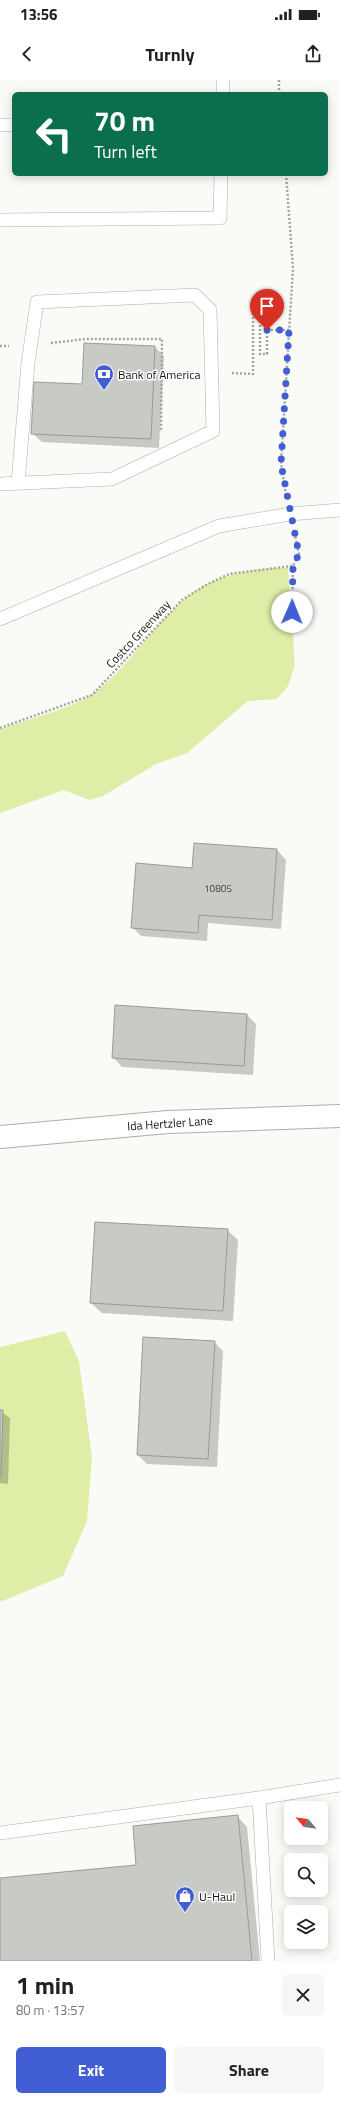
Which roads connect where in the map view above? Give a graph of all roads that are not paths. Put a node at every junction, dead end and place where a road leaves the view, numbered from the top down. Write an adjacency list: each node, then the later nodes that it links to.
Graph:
1 (224, 80): 2 (lane)
2 (223, 92)
3 (0, 125): 4 (lane)
4 (12, 125)
5 (221, 176): 6 (lane)
6 (0, 220)
7 (18, 483): 7 (lane); 8 (lane)
8 (0, 484)
9 (340, 510): 10 (lane)
10 (0, 619)
11 (340, 1116): 12 (street, Ida Hertzler Lane)
12 (0, 1138)
13 (340, 1785): 14 (lane)
14 (259, 1798): 15 (lane); 16 (lane)
15 (0, 1833)
16 (268, 1961)

